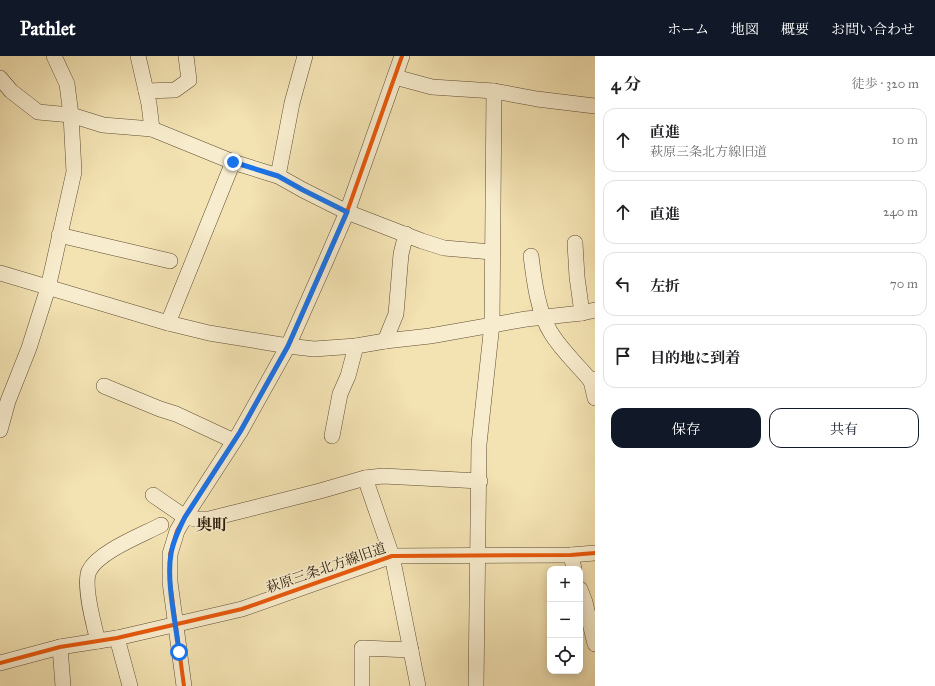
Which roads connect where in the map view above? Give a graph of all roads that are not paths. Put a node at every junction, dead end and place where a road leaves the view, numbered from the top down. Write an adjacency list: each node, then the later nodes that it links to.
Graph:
1 (54, 56): 11 (street)
2 (138, 56): 8 (street)
3 (186, 56): 8 (street)
4 (305, 56): 14 (street)
5 (402, 56): 6 (street)
6 (395, 77): 9 (street); 15 (street)
7 (0, 78): 11 (street)
8 (146, 91): 12 (street)
9 (494, 91): 10 (street); 19 (street)
10 (595, 106)
11 (71, 116): 12 (street); 17 (street)
12 (152, 129): 13 (street)
13 (233, 162): 14 (street); 26 (street)
14 (278, 176): 15 (street)
15 (347, 212): 16 (street); 29 (street)
16 (406, 234): 19 (street); 28 (street)
17 (59, 236): 21 (street); 23 (street)
18 (575, 243): 24 (street)
19 (492, 252): 27 (street)
20 (531, 256): 25 (street)
21 (170, 260)
22 (0, 273): 23 (street)
23 (48, 288): 26 (street); 34 (street)
24 (588, 312): 25 (street)
25 (544, 317): 27 (street); 31 (street)
26 (168, 323): 29 (street)
27 (492, 324): 28 (street); 38 (street)
28 (385, 341): 30 (street)
29 (288, 346): 30 (street); 36 (street)
30 (356, 346): 35 (street)
31 (593, 380): 33 (street)
32 (104, 386): 36 (street)
33 (595, 398)
34 (0, 430)
35 (332, 436)
36 (234, 441): 39 (street)
37 (365, 478): 38 (street); 39 (street); 43 (street)
38 (480, 481): 44 (street)
39 (185, 517): 40 (street); 41 (street)
40 (161, 525): 41 (street); 49 (street)
41 (177, 532): 47 (street)
42 (595, 553): 45 (street, 萩原三条北方線旧道)
43 (392, 556): 44 (street, 萩原三条北方線旧道); 47 (street, 萩原三条北方線旧道); 52 (street)
44 (477, 556): 45 (street, 萩原三条北方線旧道); 59 (street)
45 (573, 562)
46 (583, 597): 50 (street)
47 (176, 625): 48 (street, 萩原三条北方線旧道); 56 (street)
48 (118, 638): 49 (street, 萩原三条北方線旧道); 55 (street)
49 (98, 641): 51 (street, 萩原三条北方線旧道)
50 (595, 644)
51 (60, 646): 53 (street, 萩原三条北方線旧道); 54 (street)
52 (411, 650): 57 (street); 58 (street)
53 (0, 663)
54 (63, 686)
55 (130, 686)
56 (184, 686)
57 (362, 686)
58 (418, 686)
59 (476, 686)

